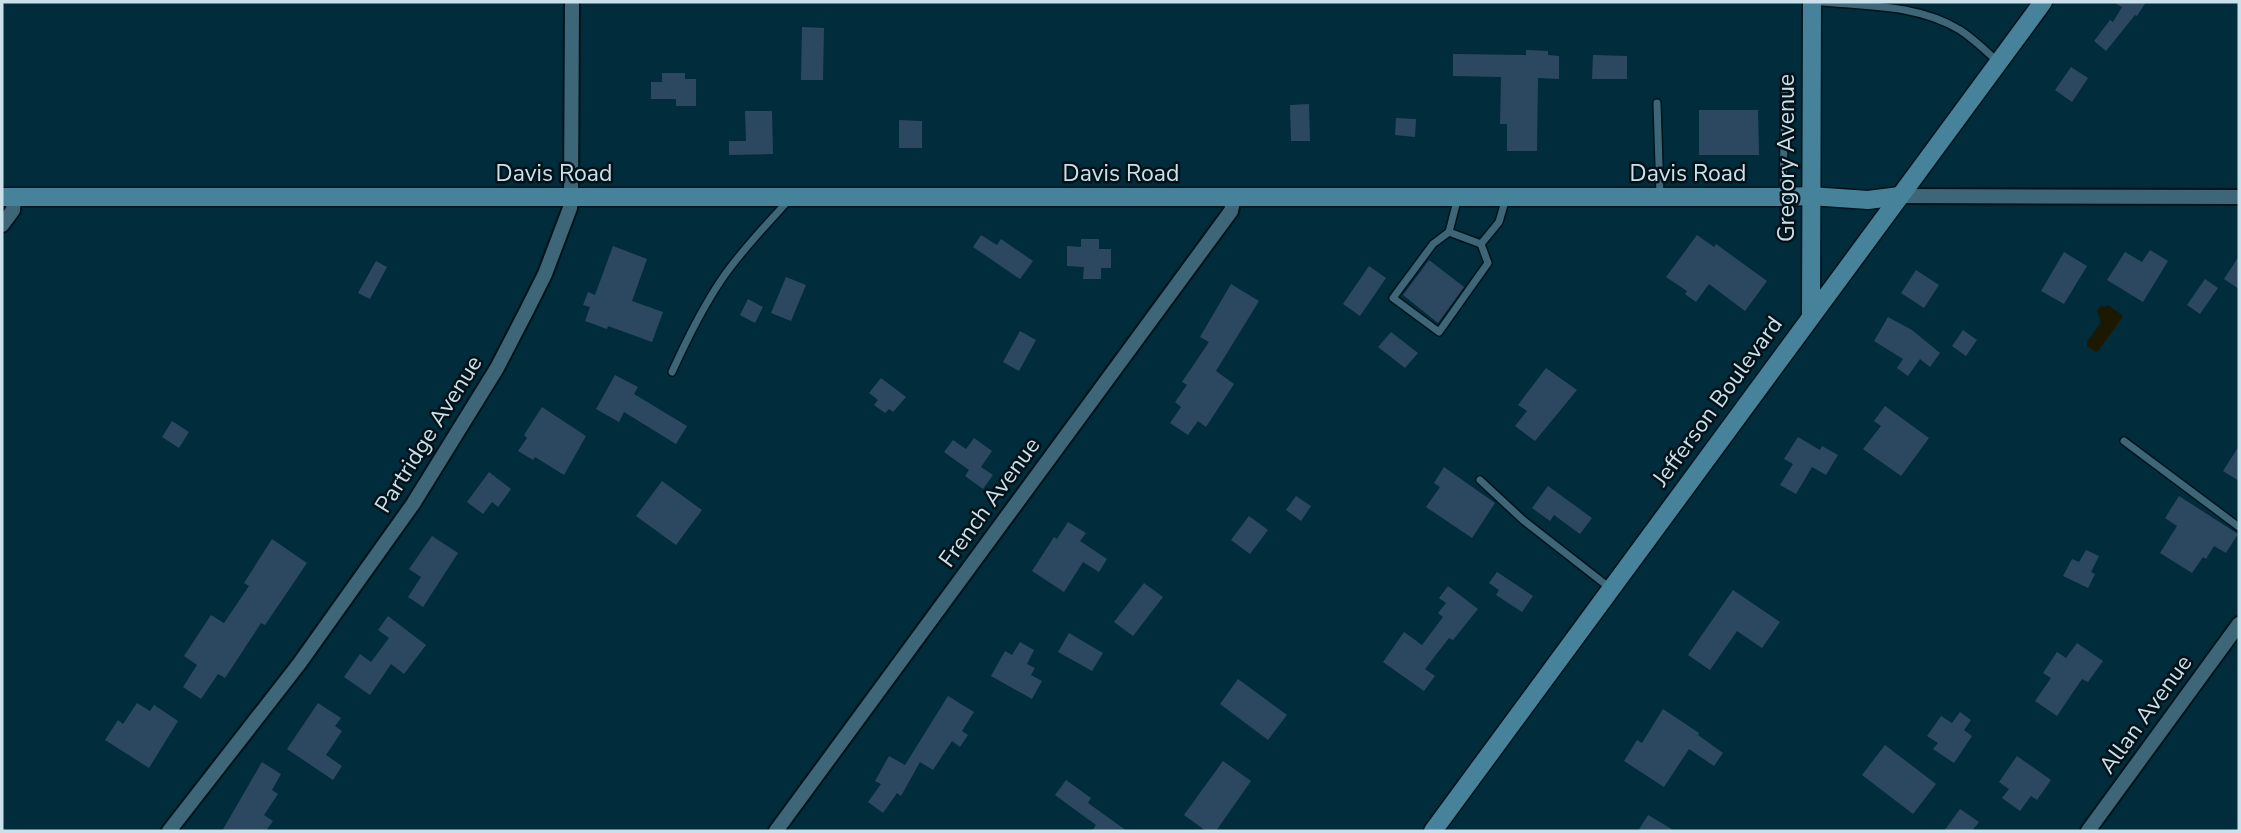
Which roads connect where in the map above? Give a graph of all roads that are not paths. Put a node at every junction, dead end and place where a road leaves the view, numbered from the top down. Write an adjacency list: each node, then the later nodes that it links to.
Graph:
1 (572, 2): 11 (street, Partridge Avenue)
2 (1812, 2): 8 (street, Gregory Avenue)
3 (1822, 2): 5 (lane)
4 (2043, 2): 5 (street, Jefferson Boulevard)
5 (1998, 63): 9 (street, Jefferson Boulevard)
6 (1784, 83): 17 (lane)
7 (1657, 103): 16 (lane)
8 (1811, 196): 9 (street, Davis Road); 17 (street, Davis Road); 22 (street, Gregory Avenue)
9 (1900, 196): 18 (street, Davis Road); 22 (street, Jefferson Boulevard)
10 (8, 197): 11 (street, Davis Road); 19 (street)
11 (571, 197): 12 (street, Davis Road); 29 (street, Partridge Avenue)
12 (790, 197): 13 (street, Davis Road); 23 (lane)
13 (1234, 197): 14 (street, Davis Road); 30 (street, French Avenue)
14 (1458, 197): 15 (street, Davis Road); 20 (lane)
15 (1507, 197): 16 (street, Davis Road); 21 (lane)
16 (1660, 197): 17 (street, Davis Road)
17 (1783, 197)
18 (2239, 197)
19 (2, 225)
20 (1449, 232): 21 (lane); 21 (lane)
21 (1481, 244)
22 (1811, 315): 27 (street, Jefferson Boulevard)
23 (672, 372)
24 (2124, 442): 26 (lane)
25 (1480, 480): 27 (lane)
26 (2239, 527)
27 (1610, 589): 31 (street, Jefferson Boulevard)
28 (2239, 624): 32 (street, Allan Avenue)
29 (169, 831)
30 (776, 831)
31 (1433, 831)
32 (2088, 831)

